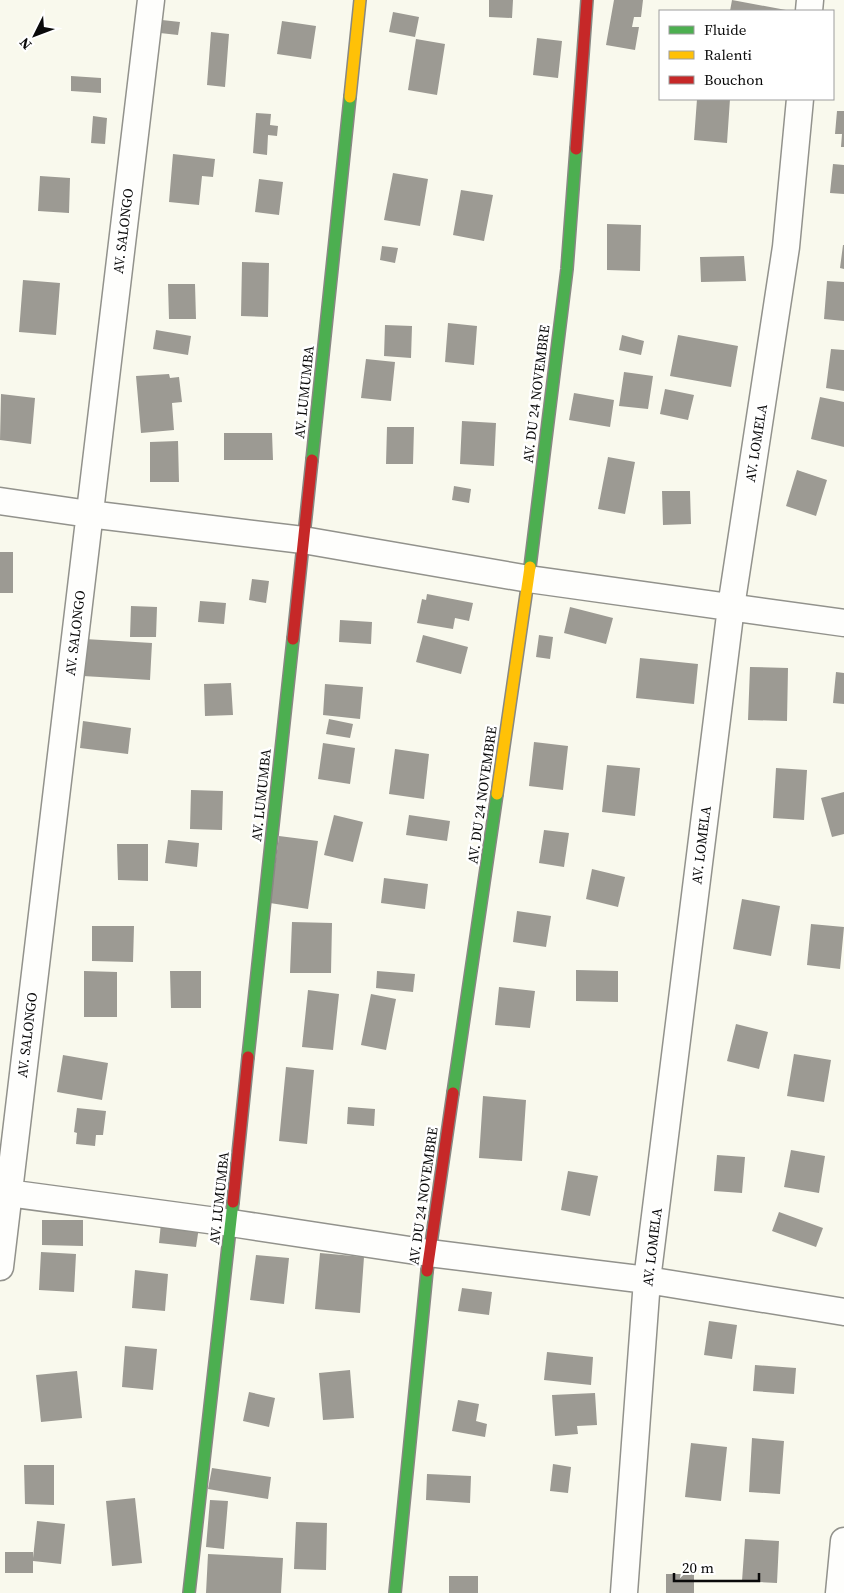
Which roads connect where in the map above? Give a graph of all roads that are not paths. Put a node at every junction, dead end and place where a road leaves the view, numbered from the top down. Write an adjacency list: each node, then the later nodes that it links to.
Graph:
1 (151, 0): 6 (street, AV. SALONGO)
2 (360, 0): 7 (street, AV. LUMUMBA)
3 (587, 0): 8 (street, AV. DU 24 NOVEMBRE)
4 (800, 100): 9 (street, AV. LOMELA)
5 (0, 501): 6 (street)
6 (89, 514): 7 (street); 11 (street, AV. SALONGO)
7 (303, 540): 8 (street); 12 (street, AV. LUMUMBA)
8 (529, 580): 9 (street); 13 (street, AV. DU 24 NOVEMBRE)
9 (731, 606): 10 (street); 15 (street, AV. LOMELA)
10 (844, 623)
11 (4, 1192): 12 (street); 14 (street, AV. SALONGO)
12 (231, 1223): 13 (street); 18 (street, AV. LUMUMBA)
13 (429, 1253): 15 (street); 19 (street, AV. DU 24 NOVEMBRE)
14 (0, 1267)
15 (647, 1280): 16 (street); 20 (street, AV. LOMELA)
16 (844, 1312)
17 (844, 1541): 21 (street)
18 (189, 1593)
19 (395, 1593)
20 (624, 1593)
21 (839, 1593)

